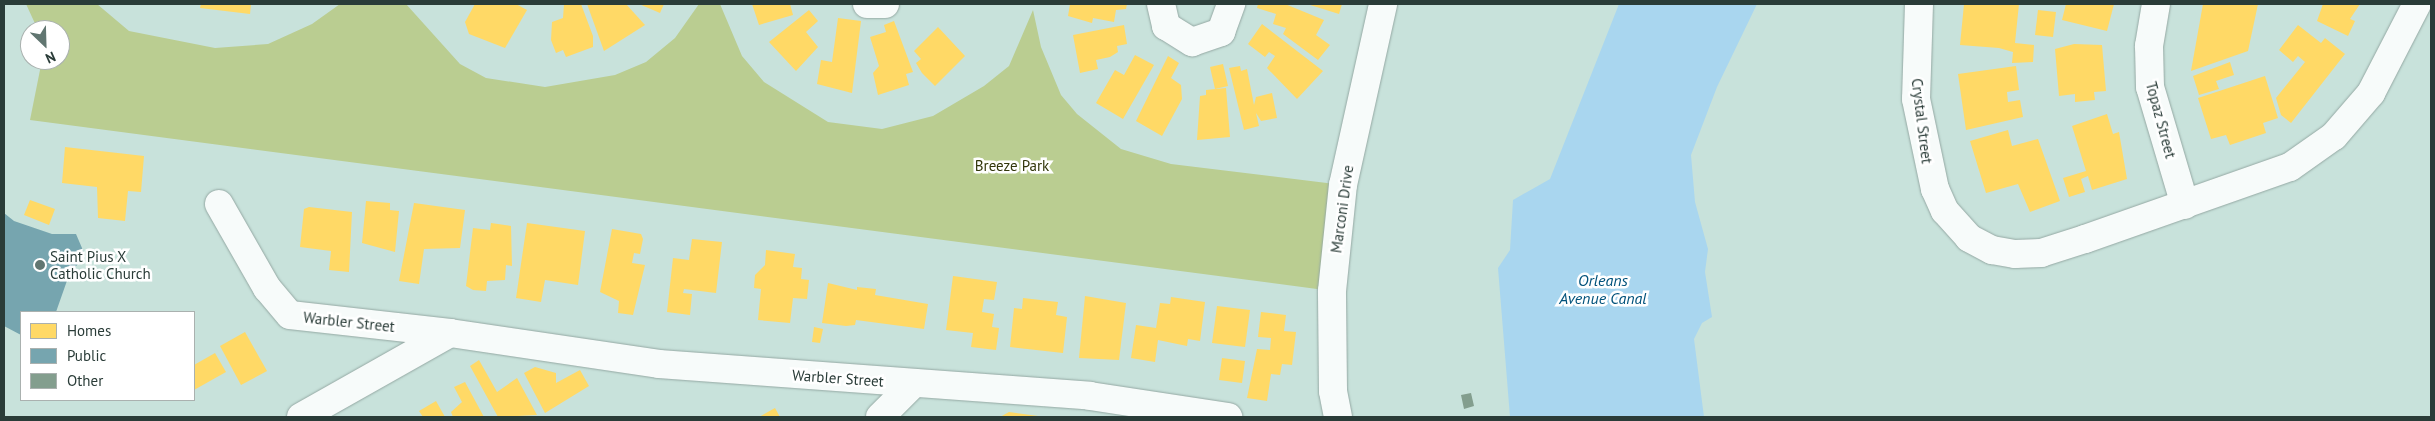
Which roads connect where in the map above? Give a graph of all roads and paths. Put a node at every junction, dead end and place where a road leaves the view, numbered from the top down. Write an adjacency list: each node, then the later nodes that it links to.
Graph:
1 (867, 4): 2 (street)
2 (885, 4)
3 (1161, 4): 4 (street)
4 (1231, 4)
5 (1383, 4): 16 (street, Marconi Drive)
6 (1919, 4): 10 (street, Crystal Street)
7 (2156, 4): 10 (street, Topaz Street)
8 (2416, 4): 10 (street, Crystal Street)
9 (219, 204): 11 (street, Warbler Street)
10 (2185, 205)
11 (450, 333): 12 (street, Warbler Street); 13 (street)
12 (914, 384): 14 (street); 15 (street, Warbler Street)
13 (301, 417)
14 (880, 417)
15 (1228, 417)
16 (1338, 417)

